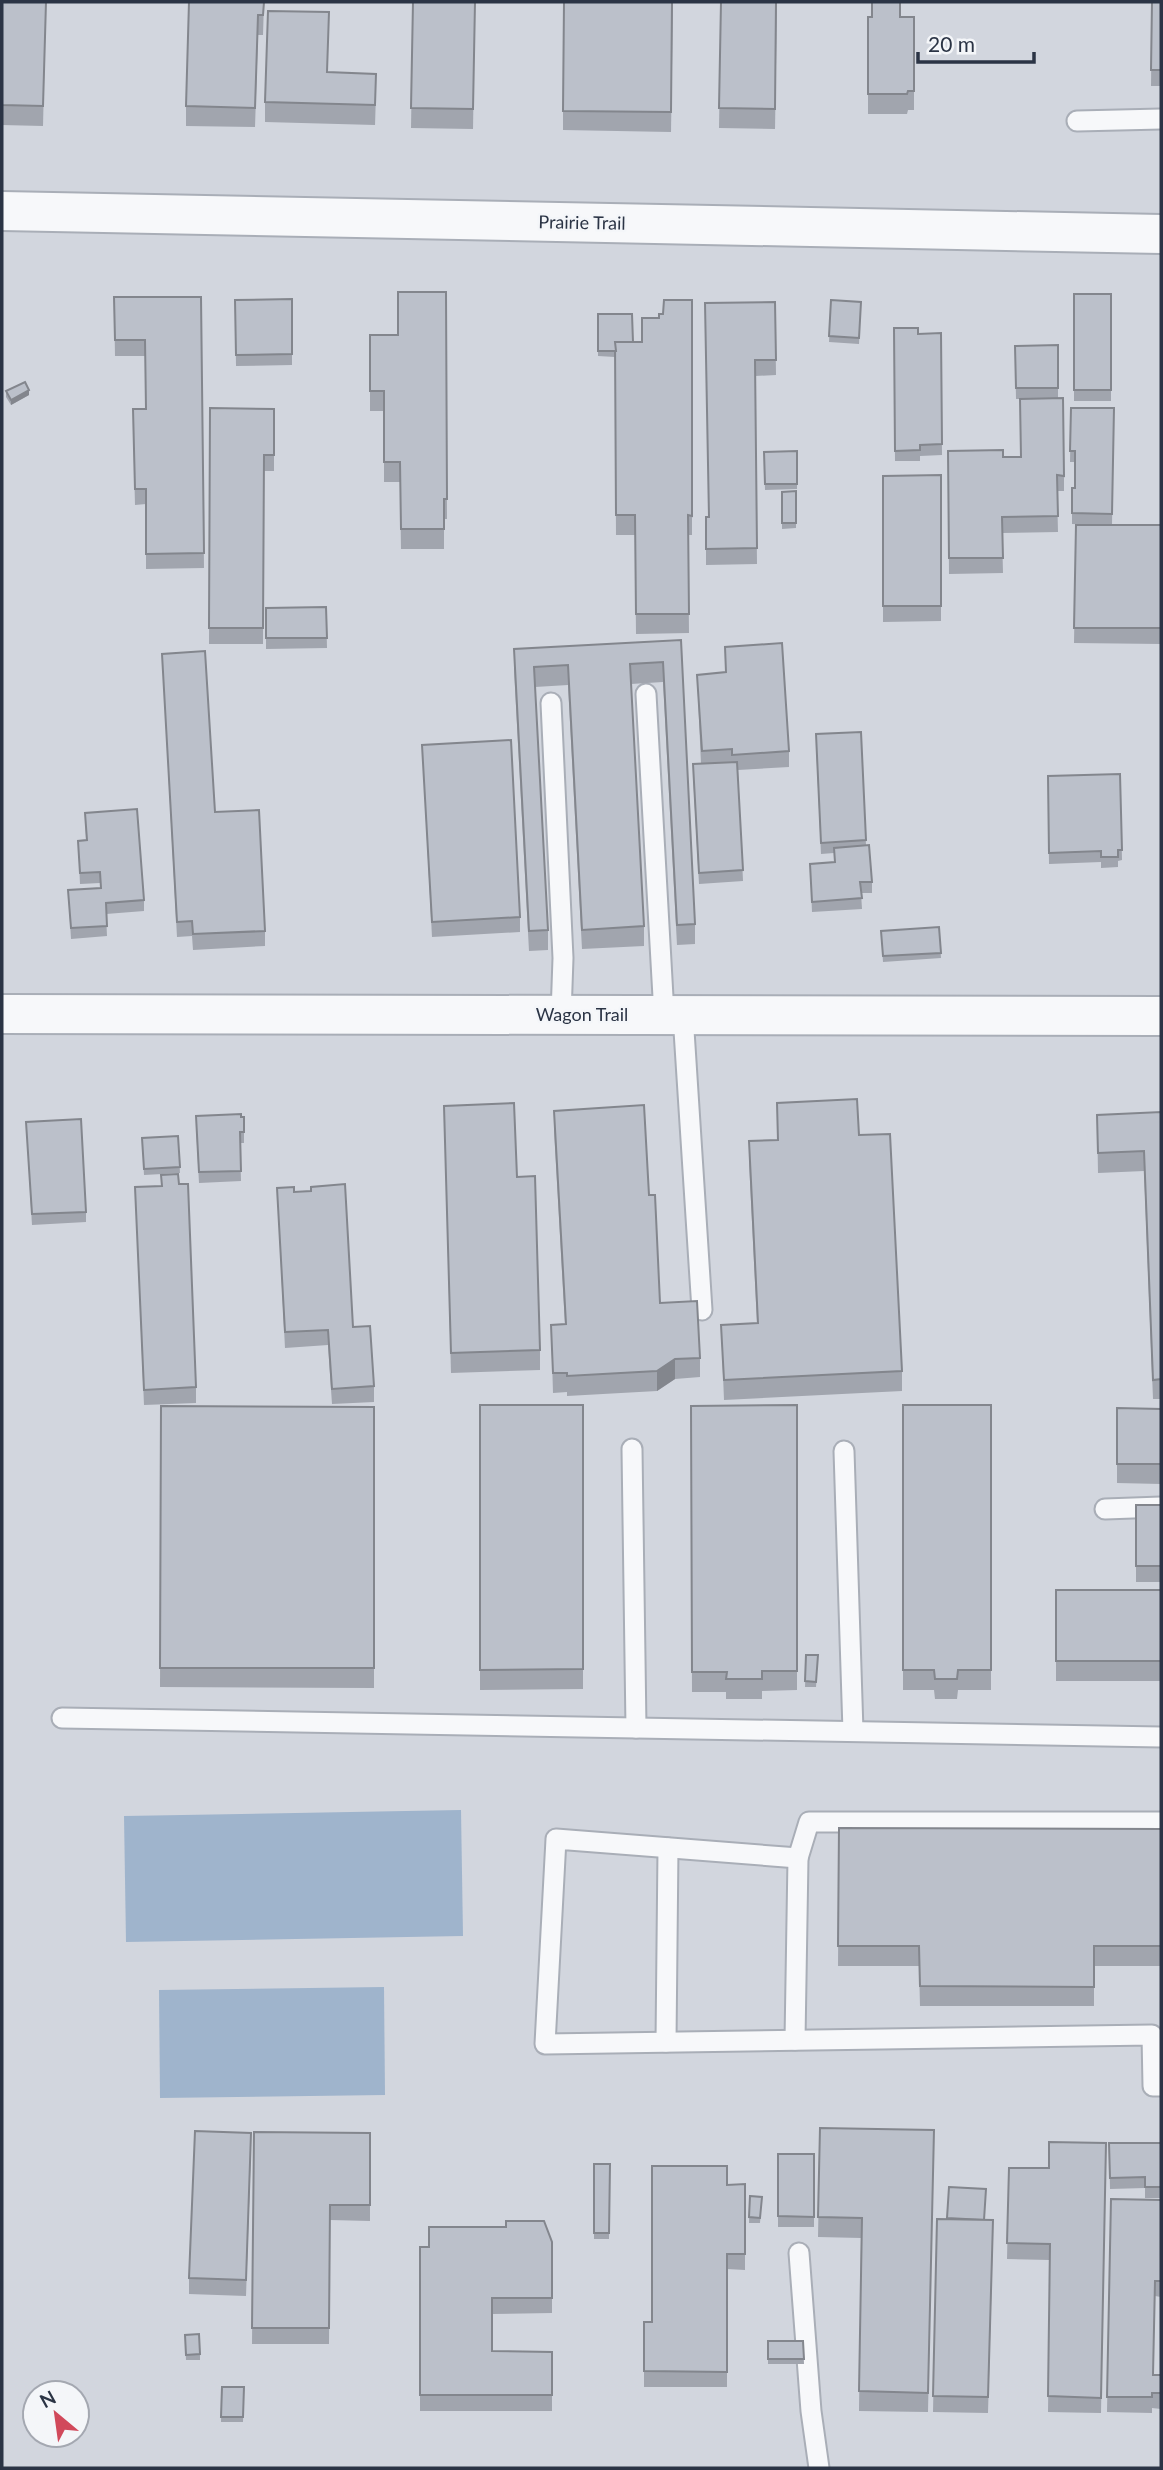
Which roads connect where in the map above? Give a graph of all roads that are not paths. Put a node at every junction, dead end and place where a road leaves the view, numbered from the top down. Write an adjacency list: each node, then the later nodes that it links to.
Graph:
1 (1161, 119): 2 (lane)
2 (1077, 121)
3 (2, 211): 4 (street, Prairie Trail)
4 (1161, 234)
5 (646, 694): 9 (lane)
6 (551, 703): 8 (lane)
7 (2, 1014): 8 (street, Wagon Trail)
8 (561, 1015): 9 (street, Wagon Trail)
9 (673, 1015): 10 (street, Wagon Trail); 11 (lane)
10 (1161, 1016)
11 (702, 1310)
12 (632, 1449): 17 (lane)
13 (844, 1451): 18 (lane)
14 (1161, 1507): 15 (lane)
15 (1105, 1509)
16 (62, 1718): 17 (lane)
17 (636, 1728): 18 (lane)
18 (853, 1731): 19 (lane)
19 (1161, 1737)
20 (1161, 1822): 22 (lane)
21 (668, 1848): 22 (lane); 24 (lane); 24 (lane)
22 (798, 1858): 23 (lane)
23 (795, 2040): 24 (lane); 25 (lane)
24 (666, 2042)
25 (1161, 2087)
26 (799, 2253): 27 (lane)
27 (818, 2468)

